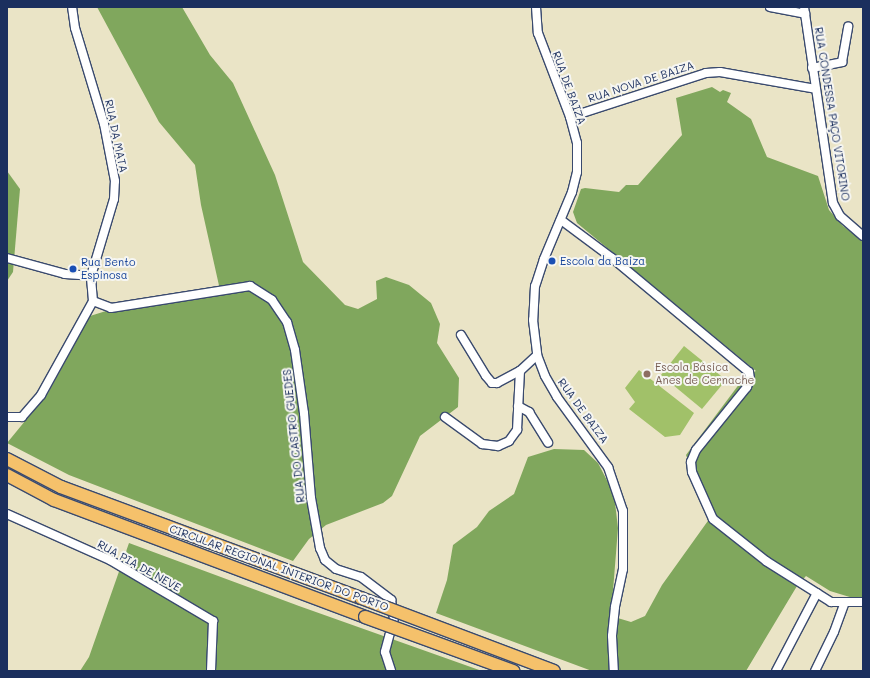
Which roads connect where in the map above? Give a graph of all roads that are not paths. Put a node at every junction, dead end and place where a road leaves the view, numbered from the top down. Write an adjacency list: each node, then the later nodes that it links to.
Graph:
1 (72, 7): 12 (street, RUA DA MATA)
2 (536, 7): 8 (street, RUA DE BAIZA)
3 (770, 7): 4 (street)
4 (804, 10): 6 (street, RUA CONDESSA PAÇO VITORINO)
5 (848, 27): 6 (street)
6 (812, 68): 7 (street, RUA CONDESSA PAÇO VITORINO)
7 (816, 89): 8 (street, RUA NOVA DE BAIZA); 10 (street, RUA CONDESSA PAÇO VITORINO)
8 (570, 117): 9 (street, RUA DE BAIZA)
9 (561, 220): 15 (street, RUA DE BAIZA); 24 (street)
10 (863, 236)
11 (7, 258): 12 (street)
12 (91, 276): 13 (street, RUA DA MATA)
13 (93, 301): 19 (street); 29 (street, RUA DO CASTRO GUEDES)
14 (461, 335): 16 (street)
15 (537, 355): 16 (street); 27 (street, RUA DE BAIZA)
16 (520, 371): 17 (street)
17 (518, 406): 18 (street); 20 (street)
18 (446, 417)
19 (7, 418)
20 (548, 442)
21 (7, 459): 31 (highway, CIRCULAR REGIONAL INTERIOR DO PORTO, bridge)
22 (7, 475): 30 (highway, CIRCULAR REGIONAL INTERIOR DO PORTO, bridge)
23 (7, 514): 28 (street, RUA PIA DE NEVE)
24 (817, 593): 26 (street); 32 (street)
25 (863, 602): 26 (street)
26 (844, 604): 33 (street)
27 (614, 668)
28 (211, 671)
29 (391, 671)
30 (513, 671)
31 (554, 671)
32 (776, 671)
33 (815, 671)

